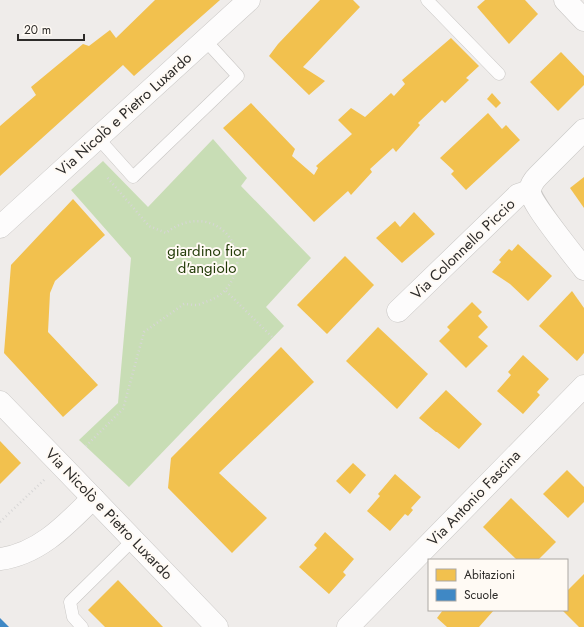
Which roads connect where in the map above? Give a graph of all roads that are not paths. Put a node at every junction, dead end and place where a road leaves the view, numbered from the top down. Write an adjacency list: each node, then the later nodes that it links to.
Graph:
1 (249, 0): 5 (street, Via Nicolò e Pietro Luxardo)
2 (427, 0): 6 (lane)
3 (565, 0): 4 (street)
4 (584, 20)
5 (205, 40): 8 (street, Via Nicolò e Pietro Luxardo); 8 (lane)
6 (499, 74)
7 (584, 130): 9 (street, Via Colonnello Piccio)
8 (98, 138): 10 (street, Via Nicolò e Pietro Luxardo)
9 (530, 191): 11 (street, Via Colonnello Piccio); 12 (street, Via Colonnello Piccio)
10 (0, 227)
11 (584, 269)
12 (398, 311)
13 (584, 386): 20 (street, Via Antonio Fascina)
14 (0, 402): 15 (street, Via Nicolò e Pietro Luxardo)
15 (92, 498): 16 (street, Via Nicolò e Pietro Luxardo); 17 (street)
16 (133, 540): 18 (lane); 19 (street, Via Nicolò e Pietro Luxardo)
17 (0, 559)
18 (82, 627)
19 (217, 627)
20 (348, 627)

